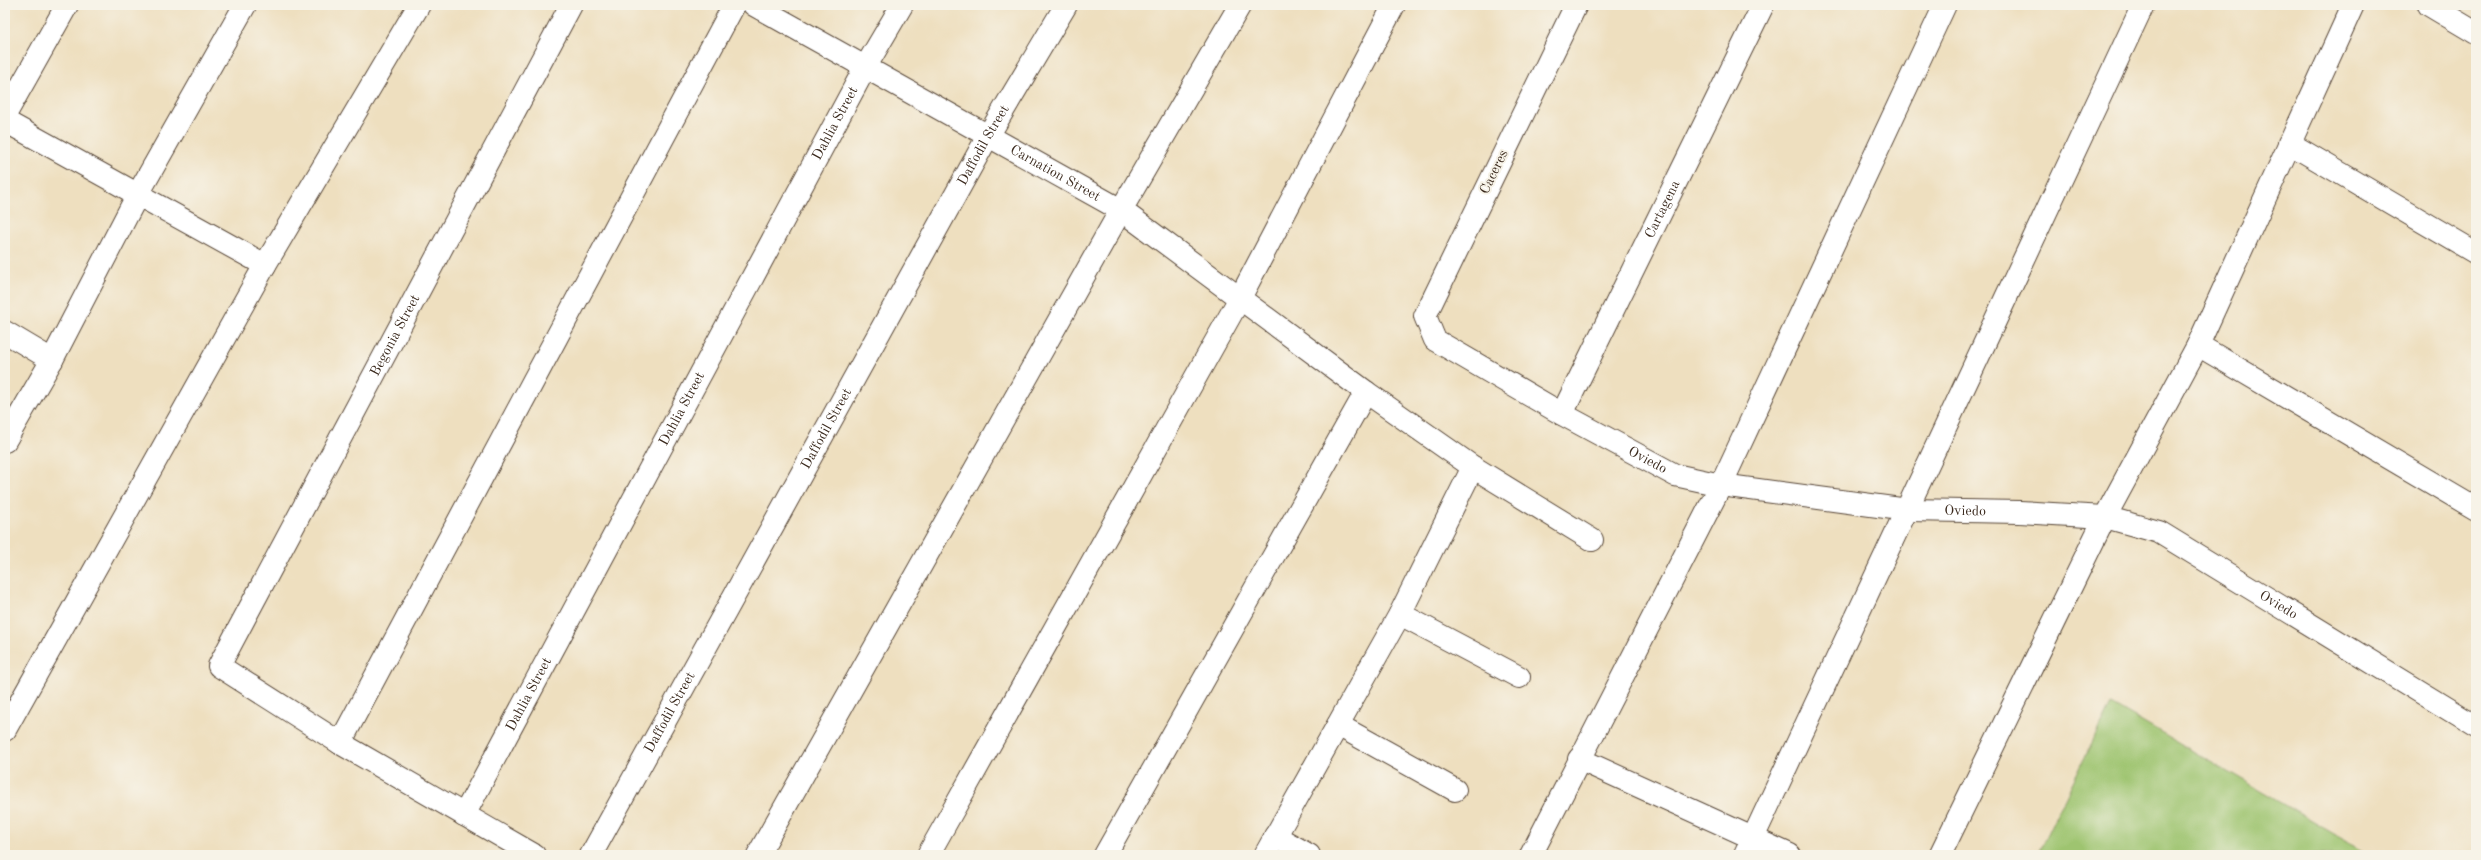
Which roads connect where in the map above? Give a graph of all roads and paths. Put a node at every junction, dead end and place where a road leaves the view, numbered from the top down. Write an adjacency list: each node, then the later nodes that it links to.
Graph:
1 (67, 5): 19 (street)
2 (245, 5): 23 (street)
3 (419, 5): 26 (street)
4 (571, 5): 46 (street, Begonia Street)
5 (734, 5): 46 (street)
6 (754, 5): 18 (street, Carnation Street)
7 (902, 5): 18 (street, Dahlia Street)
8 (1066, 5): 21 (street, Daffodil Street)
9 (1240, 5): 24 (street)
10 (1394, 5): 27 (street)
11 (1576, 5): 29 (street, Caceres)
12 (1763, 5): 33 (street, Cartagena)
13 (1945, 5): 36 (street)
14 (2142, 5): 38 (street)
15 (2353, 5): 22 (street)
16 (2429, 5): 17 (street)
17 (2476, 33)
18 (866, 66): 21 (street, Carnation Street); 49 (street, Dahlia Street)
19 (5, 115)
20 (5, 120): 23 (street)
21 (988, 136): 24 (street, Carnation Street); 53 (street, Daffodil Street)
22 (2289, 143): 25 (street); 30 (street)
23 (138, 194): 26 (street); 31 (street)
24 (1121, 210): 27 (street, Carnation Street); 54 (street)
25 (2476, 253)
26 (265, 265): 45 (street)
27 (1240, 298): 32 (street, Carnation Street); 55 (street)
28 (5, 332): 31 (street)
29 (1435, 340): 33 (street, Oviedo)
30 (2198, 344): 37 (street); 39 (street)
31 (52, 360): 34 (street)
32 (1366, 392): 35 (street, Carnation Street); 56 (street)
33 (1562, 414): 36 (street, Oviedo)
34 (5, 441)
35 (1473, 468): 40 (street, Carnation Street); 41 (street)
36 (1721, 485): 38 (street, Oviedo); 47 (street)
37 (2476, 509)
38 (1908, 510): 39 (street, Oviedo); 51 (street)
39 (2105, 517): 44 (street, Oviedo); 61 (street)
40 (1592, 540)
41 (1400, 614): 42 (street); 43 (street)
42 (1519, 677)
43 (1338, 725): 48 (street); 50 (street)
44 (2476, 726)
45 (5, 730)
46 (340, 743): 49 (street)
47 (1579, 759): 51 (street); 59 (street)
48 (1455, 790)
49 (464, 815): 52 (street)
50 (1275, 836): 57 (street); 58 (street)
51 (1749, 846): 60 (street)
52 (534, 855)
53 (591, 855)
54 (758, 855)
55 (928, 855)
56 (1105, 855)
57 (1265, 855)
58 (1309, 855)
59 (1531, 855)
60 (1790, 855)
61 (1940, 855)

